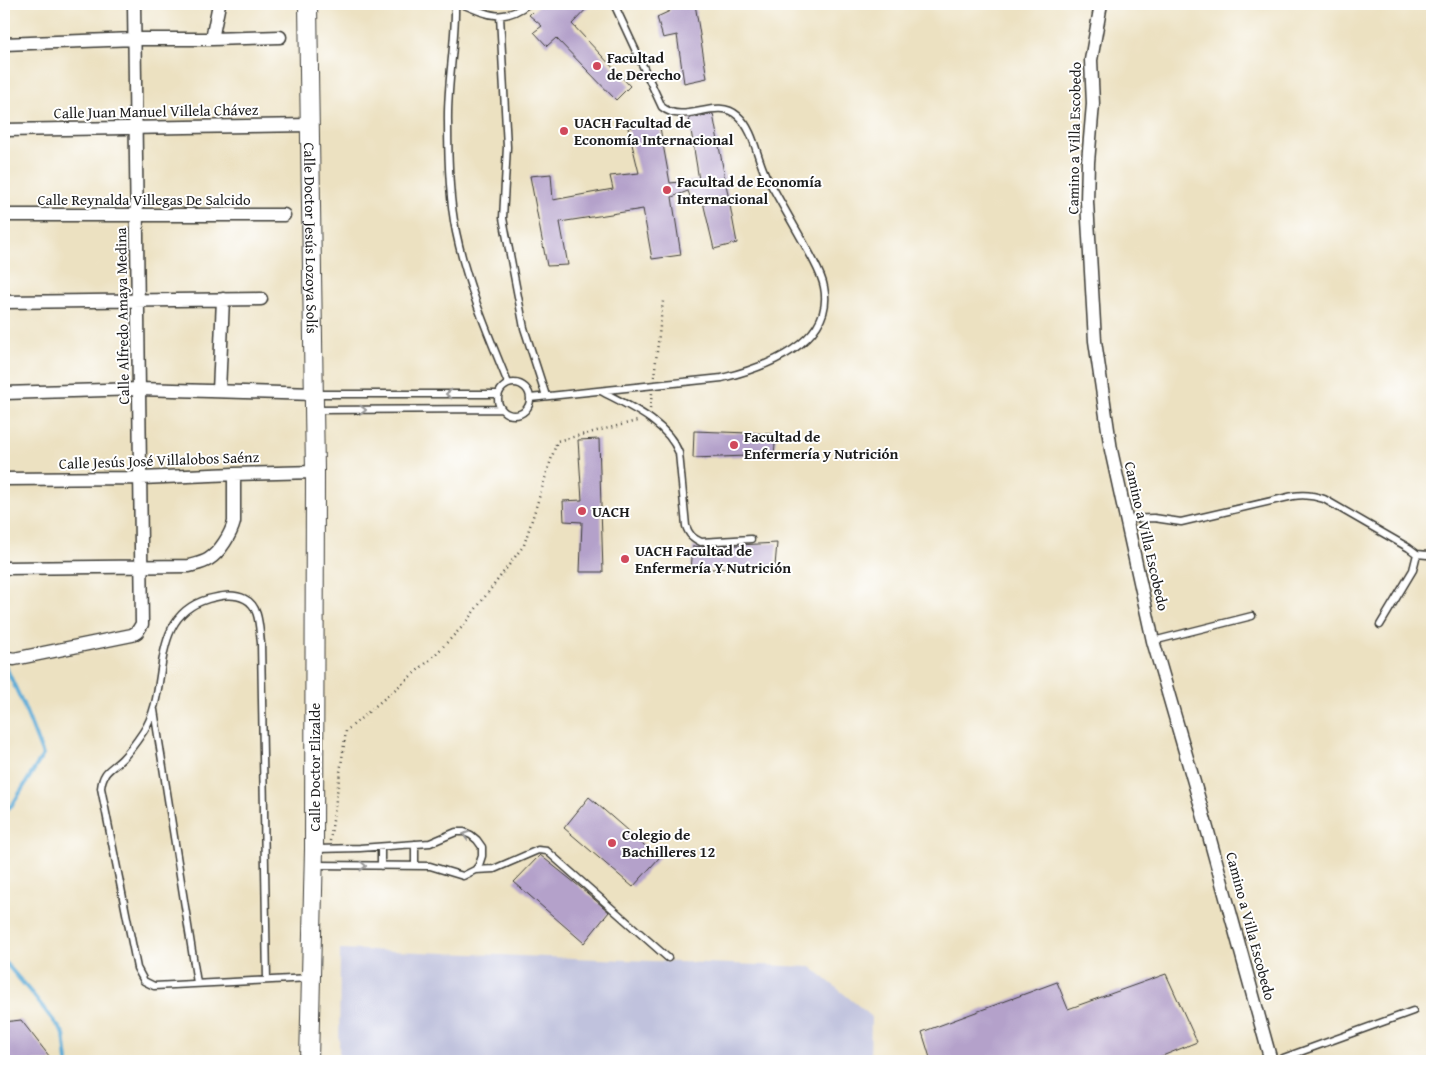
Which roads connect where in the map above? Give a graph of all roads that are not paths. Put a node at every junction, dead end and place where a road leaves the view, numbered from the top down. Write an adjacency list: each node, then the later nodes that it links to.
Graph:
1 (134, 4): 11 (street, Calle Alfredo Amaya Medina)
2 (218, 4): 12 (street)
3 (308, 4): 14 (street, Calle Doctor Jesús Lozoya Solís)
4 (455, 4): 24 (lane)
5 (462, 4): 9 (lane)
6 (528, 4): 9 (lane)
7 (614, 4): 27 (lane)
8 (1101, 4): 38 (street, Camino a Villa Escobedo)
9 (500, 16): 30 (lane)
10 (280, 37): 12 (street)
11 (135, 39): 12 (street); 13 (street); 15 (street, Calle Alfredo Amaya Medina)
12 (212, 39)
13 (4, 44)
14 (310, 125): 15 (street, Calle Juan Manuel Villela Chávez); 32 (street, Calle Doctor Jesús Lozoya Solís)
15 (135, 127): 16 (street, Calle Juan Manuel Villela Chávez); 19 (street, Calle Alfredo Amaya Medina)
16 (4, 130)
17 (4, 215): 19 (street, Calle Reynalda Villegas De Salcido)
18 (284, 215): 19 (street, Calle Reynalda Villegas De Salcido)
19 (137, 216): 22 (street, Calle Alfredo Amaya Medina)
20 (223, 299): 21 (street); 22 (street); 26 (street)
21 (261, 299)
22 (138, 300): 23 (street); 25 (street, Calle Alfredo Amaya Medina)
23 (4, 302)
24 (508, 383): 29 (lane); 31 (lane)
25 (139, 389): 26 (street); 28 (street); 36 (street, Calle Alfredo Amaya Medina)
26 (219, 391): 32 (street)
27 (601, 391): 30 (lane); 39 (lane)
28 (4, 393)
29 (498, 394): 32 (lane, one-way to 32); 33 (lane)
30 (546, 396): 31 (lane)
31 (530, 398): 33 (lane)
32 (314, 402): 33 (lane, one-way to 33); 34 (street, Calle Doctor Jesús Lozoya Solís)
33 (501, 409)
34 (315, 472): 35 (street, Calle Jesús José Villalobos Saénz); 51 (street, Calle Doctor Elizalde)
35 (234, 474): 36 (street, Calle Jesús José Villalobos Saénz); 42 (street)
36 (141, 478): 37 (street, Calle Jesús José Villalobos Saénz); 42 (street, Calle Alfredo Amaya Medina)
37 (4, 479)
38 (1125, 519): 41 (lane); 46 (street, Camino a Villa Escobedo)
39 (751, 539)
40 (1432, 552): 41 (lane)
41 (1417, 554): 45 (lane)
42 (142, 567): 43 (street); 47 (street, Calle Alfredo Amaya Medina)
43 (4, 568)
44 (1252, 616): 46 (lane)
45 (1380, 625)
46 (1153, 641): 61 (street, Camino a Villa Escobedo)
47 (4, 656)
48 (154, 708): 57 (lane); 58 (lane); 58 (lane)
49 (415, 844): 50 (lane); 53 (lane); 54 (lane, one-way to 49)
50 (381, 847): 51 (lane); 52 (lane)
51 (319, 854): 52 (lane, one-way to 52); 56 (street, Calle Doctor Elizalde)
52 (381, 866): 53 (lane)
53 (415, 866): 54 (lane)
54 (475, 870): 55 (lane)
55 (668, 958)
56 (311, 978): 57 (lane); 60 (street, Calle Doctor Elizalde)
57 (267, 980): 58 (lane)
58 (198, 983)
59 (1413, 1010): 62 (lane)
60 (309, 1061)
61 (1271, 1061)
62 (1275, 1061)

